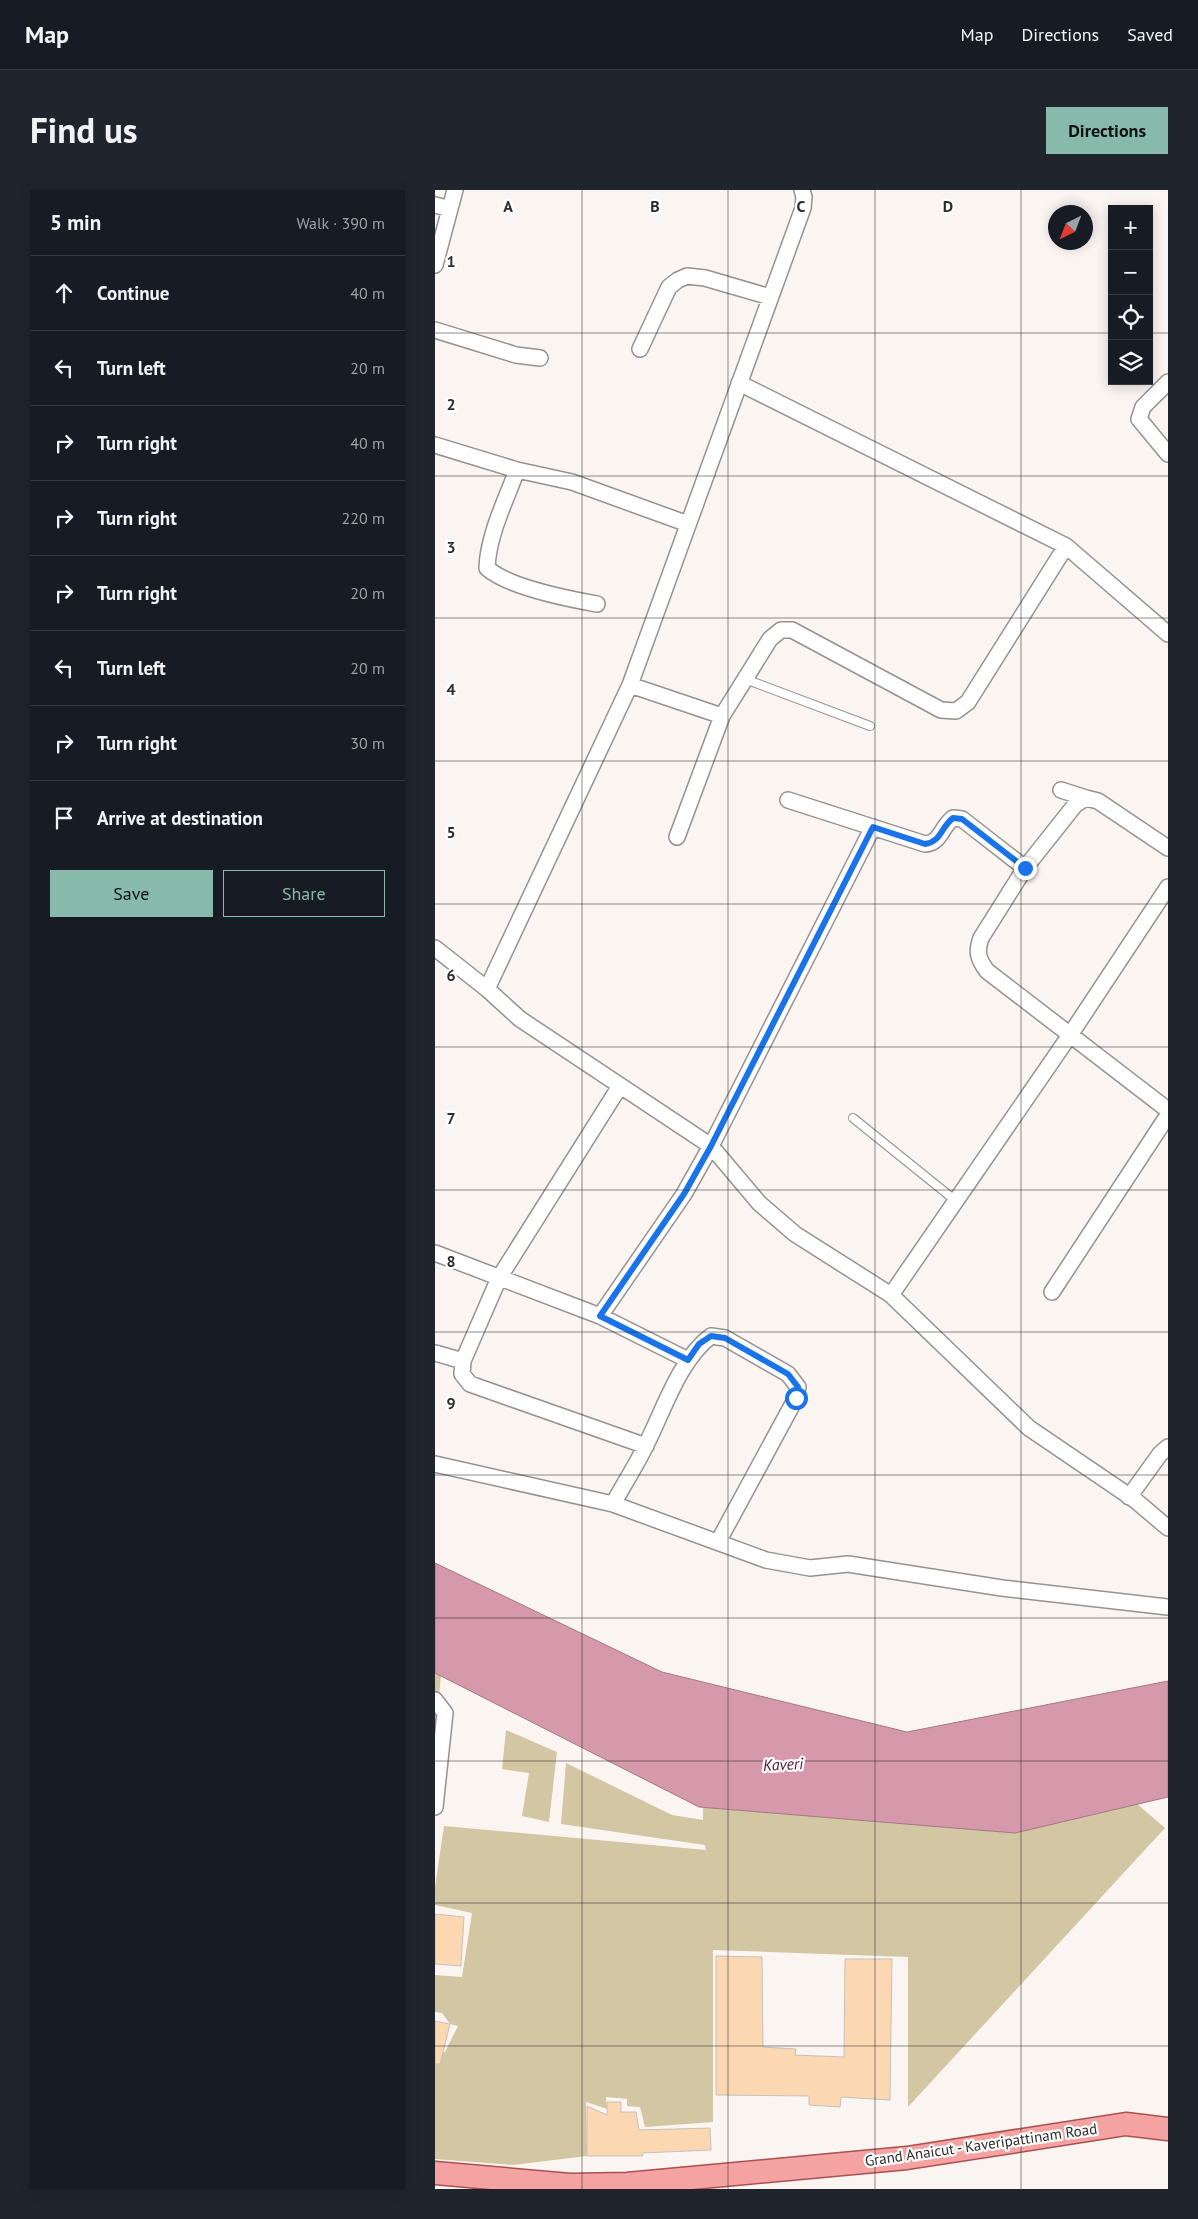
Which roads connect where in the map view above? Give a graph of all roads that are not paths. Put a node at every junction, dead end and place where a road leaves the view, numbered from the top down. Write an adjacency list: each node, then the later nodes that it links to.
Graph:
1 (455, 190): 4 (street)
2 (802, 190): 6 (street)
3 (435, 205): 4 (street)
4 (450, 209): 5 (street)
5 (435, 265)
6 (770, 297): 8 (street); 11 (street)
7 (435, 330): 9 (street)
8 (641, 349)
9 (540, 358)
10 (1168, 382): 13 (street)
11 (739, 383): 15 (street); 16 (street)
12 (435, 445): 14 (street)
13 (1168, 454)
14 (517, 470): 15 (street); 17 (street)
15 (688, 524): 20 (street)
16 (1066, 546): 18 (street); 19 (street)
17 (597, 604)
18 (1168, 634)
19 (745, 679): 21 (street); 22 (lane)
20 (630, 685): 21 (street); 32 (street)
21 (722, 716): 27 (street)
22 (870, 726)
23 (1061, 790): 24 (street)
24 (1085, 798): 28 (street); 29 (street)
25 (788, 800): 26 (street)
26 (873, 827): 29 (street); 38 (street)
27 (677, 837)
28 (1168, 848)
29 (1025, 868): 33 (street)
30 (1168, 887): 33 (street)
31 (435, 949): 32 (street)
32 (487, 989): 34 (street)
33 (1070, 1035): 35 (street); 39 (street)
34 (621, 1086): 38 (street); 41 (street)
35 (1168, 1110)
36 (1168, 1116): 42 (street)
37 (853, 1118): 39 (lane)
38 (711, 1146): 43 (street); 44 (street)
39 (956, 1201): 43 (street)
40 (435, 1253): 41 (street)
41 (499, 1278): 44 (street); 47 (street)
42 (1052, 1292)
43 (891, 1295): 51 (street)
44 (600, 1316): 46 (street)
45 (435, 1353): 47 (street)
46 (688, 1360): 48 (street); 54 (street)
47 (463, 1361): 48 (street)
48 (646, 1446): 52 (street)
49 (1168, 1447): 51 (street)
50 (435, 1464): 52 (street)
51 (1129, 1497): 53 (street)
52 (613, 1504): 54 (street)
53 (1168, 1528)
54 (718, 1542): 55 (street)
55 (1168, 1607)
56 (435, 1700): 57 (street)
57 (435, 1807)
58 (1168, 2129): 61 (main road, Grand Anaicut - Kaveripattinam Road)
59 (435, 2173): 60 (main road, Grand Anaicut - Kaveripattinam Road)
60 (491, 2184): 61 (main road, Grand Anaicut - Kaveripattinam Road)
61 (627, 2186)

